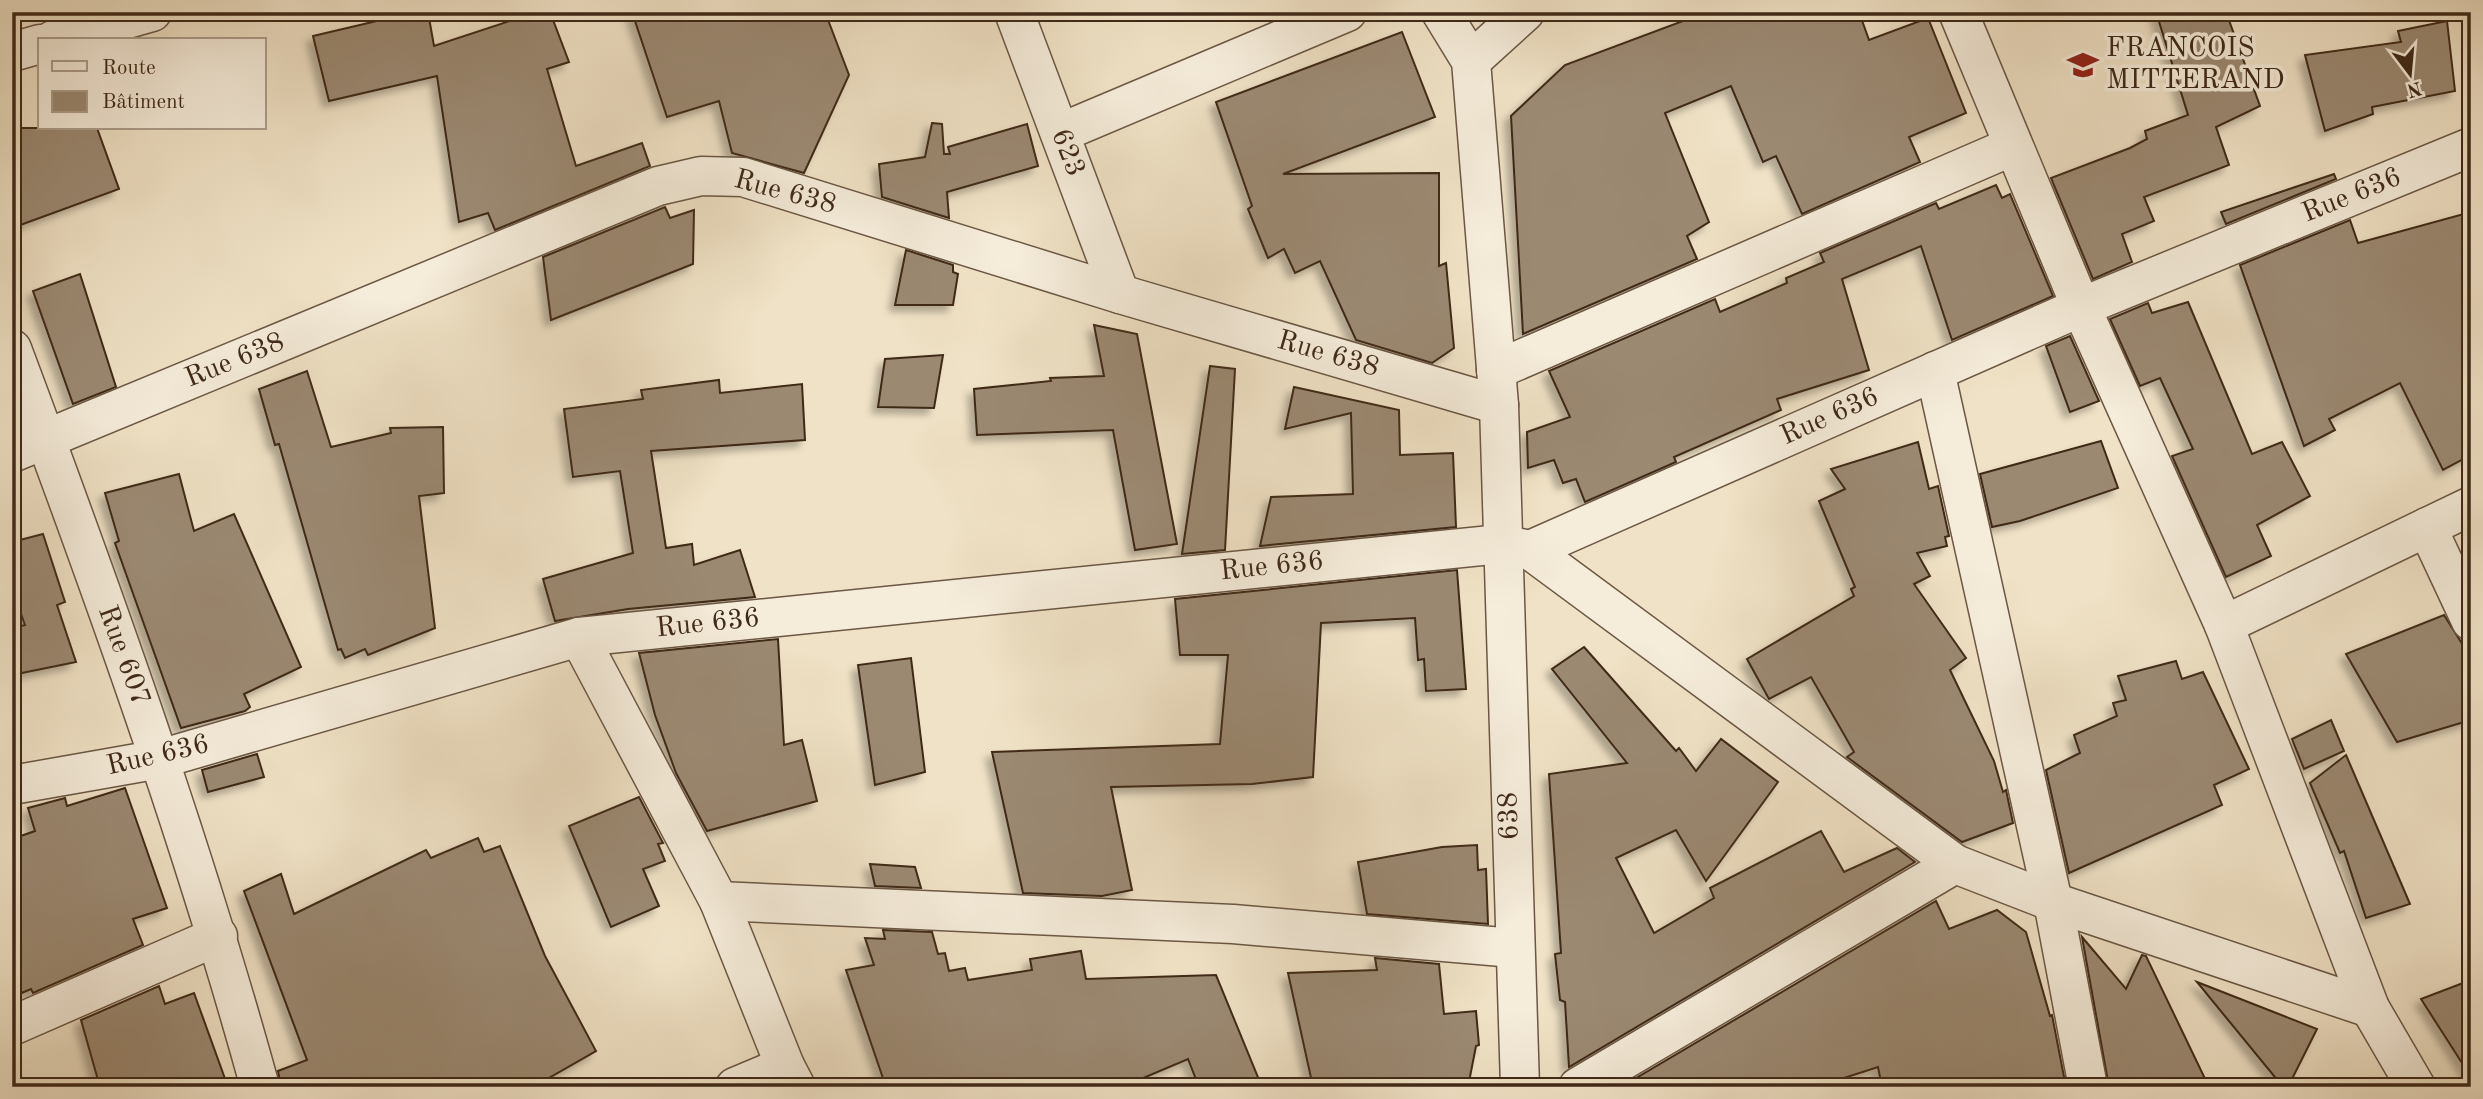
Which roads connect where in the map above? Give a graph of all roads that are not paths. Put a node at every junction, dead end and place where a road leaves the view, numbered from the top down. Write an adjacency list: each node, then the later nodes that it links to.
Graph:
1 (152, 12): 7 (street)
2 (1014, 12): 11 (street, 623)
3 (1347, 12): 11 (street)
4 (1441, 12): 10 (street)
5 (1525, 12): 10 (street)
6 (1958, 12): 12 (street)
7 (60, 38)
8 (38, 45): 9 (street)
9 (12, 52)
10 (1471, 61): 18 (street, 638)
11 (1060, 133): 14 (street, 623)
12 (2013, 146): 15 (street); 18 (street)
13 (2471, 147): 15 (street, Rue 636)
14 (1120, 294): 18 (street, Rue 638); 19 (street, Rue 638)
15 (2081, 307): 17 (street, Rue 636); 24 (street)
16 (12, 349): 19 (street, Rue 607)
17 (1935, 371): 22 (street, Rue 636); 30 (street)
18 (1497, 387): 22 (street, 638)
19 (29, 446): 26 (street, Rue 607)
20 (2471, 506): 21 (street)
21 (2427, 527): 23 (street); 24 (street)
22 (1516, 547): 25 (street, Rue 636); 28 (street); 32 (street, 638)
23 (2471, 621)
24 (2224, 625): 33 (street)
25 (579, 637): 26 (street, Rue 636); 29 (street)
26 (160, 759): 27 (street, Rue 636); 31 (street, Rue 607)
27 (12, 785)
28 (1955, 864): 30 (street); 39 (street)
29 (719, 901): 32 (street); 35 (street)
30 (2053, 902): 33 (street); 40 (street)
31 (218, 936): 34 (street); 36 (street, Rue 607)
32 (1514, 948): 38 (street, 638)
33 (2370, 1008): 41 (street)
34 (12, 1026)
35 (790, 1077): 37 (street)
36 (260, 1087)
37 (735, 1087)
38 (1520, 1087)
39 (1578, 1087)
40 (2088, 1087)
41 (2416, 1087)

